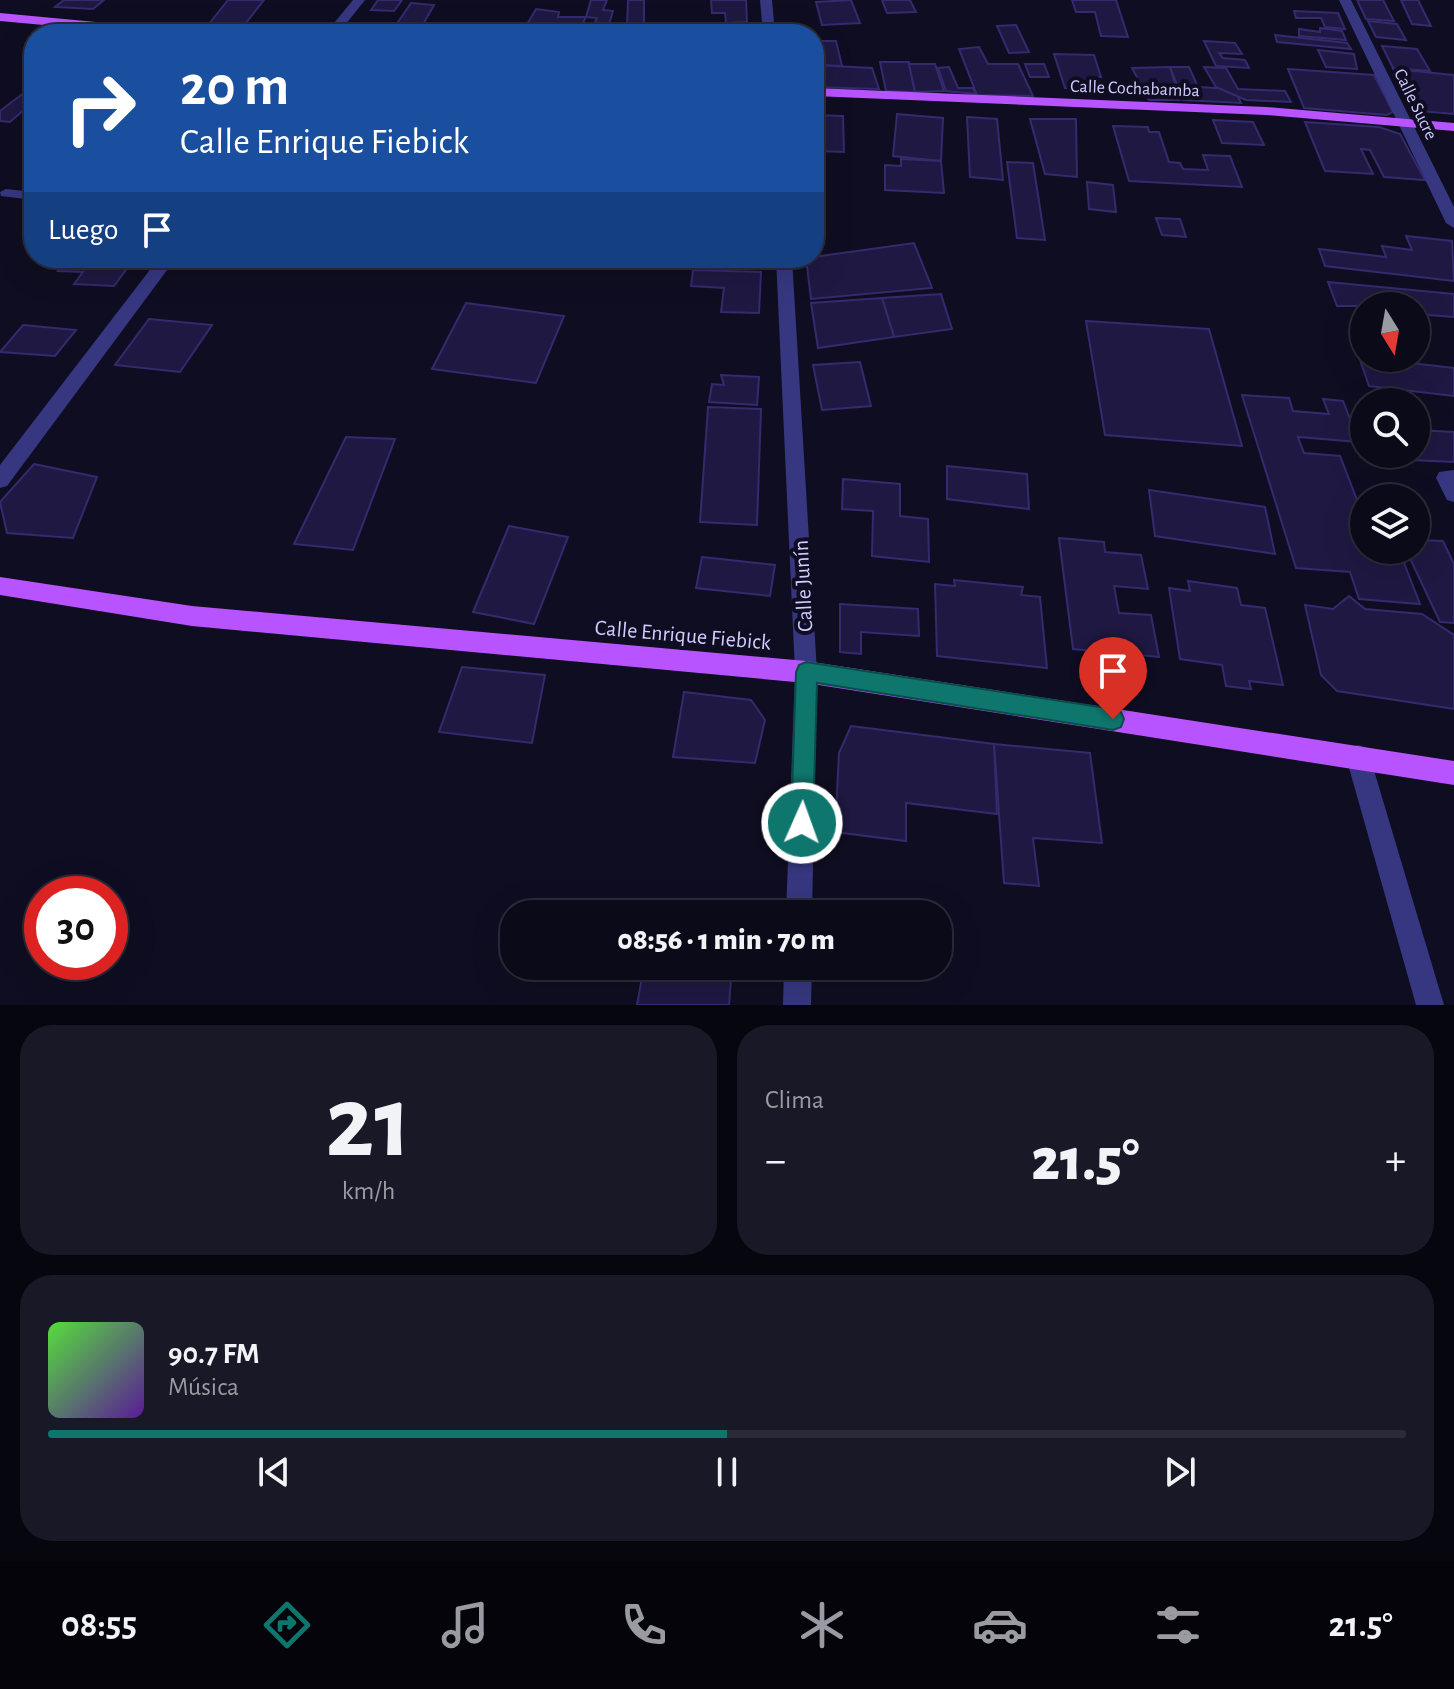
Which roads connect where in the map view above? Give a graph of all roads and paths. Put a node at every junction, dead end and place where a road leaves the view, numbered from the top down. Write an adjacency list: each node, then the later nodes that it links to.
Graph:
1 (359, 0): 6 (street)
2 (766, 0): 7 (street)
3 (1345, 0): 9 (street, Calle Sucre)
4 (0, 17): 5 (main road)
5 (75, 24)
6 (339, 24)
7 (768, 24)
8 (824, 92): 9 (main road, Calle Cochabamba)
9 (1401, 120): 10 (main road, Calle Cochabamba); 13 (street, Calle Sucre)
10 (1454, 127)
11 (6, 193): 12 (lane)
12 (24, 195)
13 (1454, 223)
14 (160, 268): 16 (street)
15 (785, 268): 18 (street, Calle Junín)
16 (0, 480)
17 (0, 586): 18 (main road, Calle Enrique Fiebick)
18 (806, 672): 19 (main road, Calle Enrique Fiebick); 21 (street, Calle Junín)
19 (1358, 757): 20 (main road, Calle Enrique Fiebick); 24 (street)
20 (1454, 773)
21 (799, 900)
22 (798, 980): 23 (street)
23 (797, 1005)
24 (1430, 1005)

